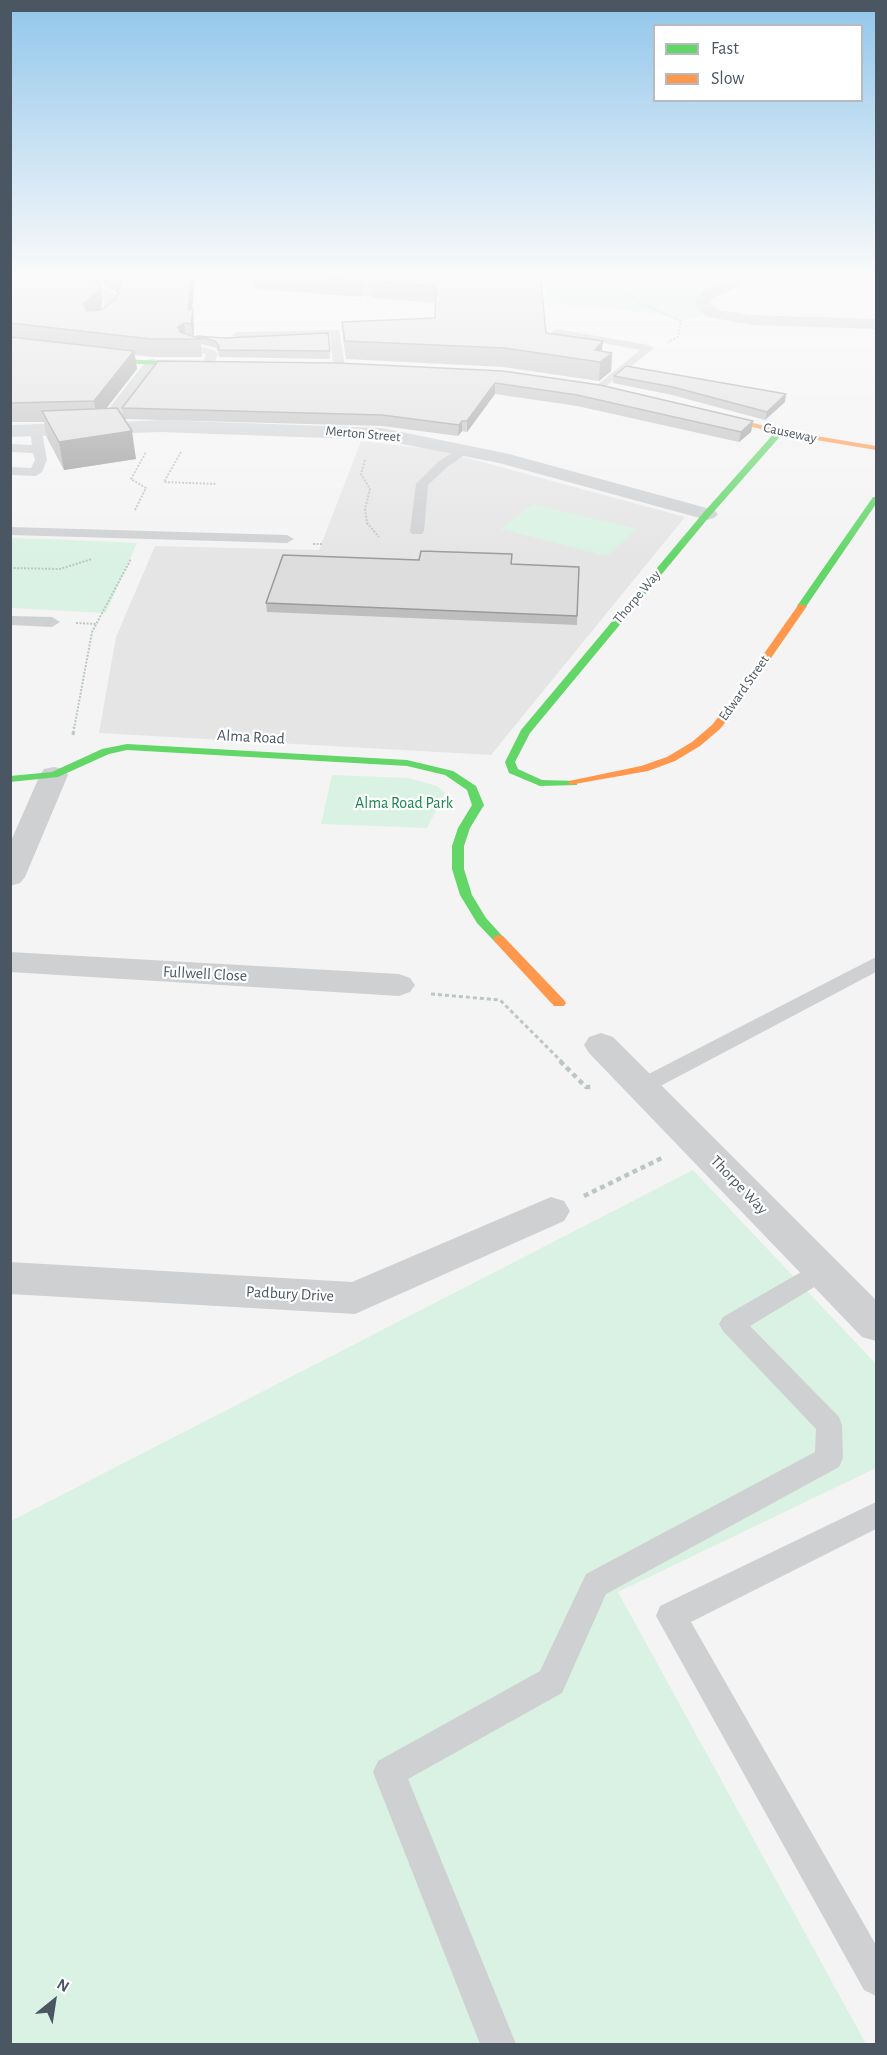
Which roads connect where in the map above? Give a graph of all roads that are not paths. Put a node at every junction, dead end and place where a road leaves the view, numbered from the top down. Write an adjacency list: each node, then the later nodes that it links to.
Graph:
1 (149, 369): 6 (street)
2 (620, 369): 3 (lane)
3 (595, 387): 4 (street)
4 (621, 392)
5 (691, 409): 8 (street, Causeway)
6 (105, 426): 9 (street, Merton Street); 12 (street, Merton Street)
7 (10, 431): 9 (street, Merton Street)
8 (780, 432): 11 (street, Causeway); 15 (street, Thorpe Way)
9 (37, 440): 10 (lane); 13 (lane)
10 (10, 448)
11 (876, 448)
12 (465, 449): 15 (street, Merton Street); 17 (lane)
13 (10, 471)
14 (876, 499): 21 (street, Edward Street)
15 (707, 514): 21 (street, Thorpe Way)
16 (10, 531): 18 (lane)
17 (417, 531)
18 (287, 539)
19 (10, 620): 20 (lane)
20 (52, 622)
21 (513, 771)
22 (54, 775): 23 (street, Alma Road); 24 (street); 28 (street, Alma Road)
23 (10, 779)
24 (10, 877)
25 (10, 962): 27 (street, Fullwell Close)
26 (876, 964): 30 (lane)
27 (399, 985)
28 (559, 1003)
29 (602, 1045): 30 (street, Thorpe Way)
30 (643, 1086): 32 (street, Thorpe Way)
31 (551, 1212): 33 (street, Padbury Drive)
32 (822, 1269): 34 (street, Thorpe Way); 37 (lane)
33 (10, 1278)
34 (876, 1325)
35 (876, 1515): 36 (lane)
36 (876, 1978)
37 (498, 2044)

